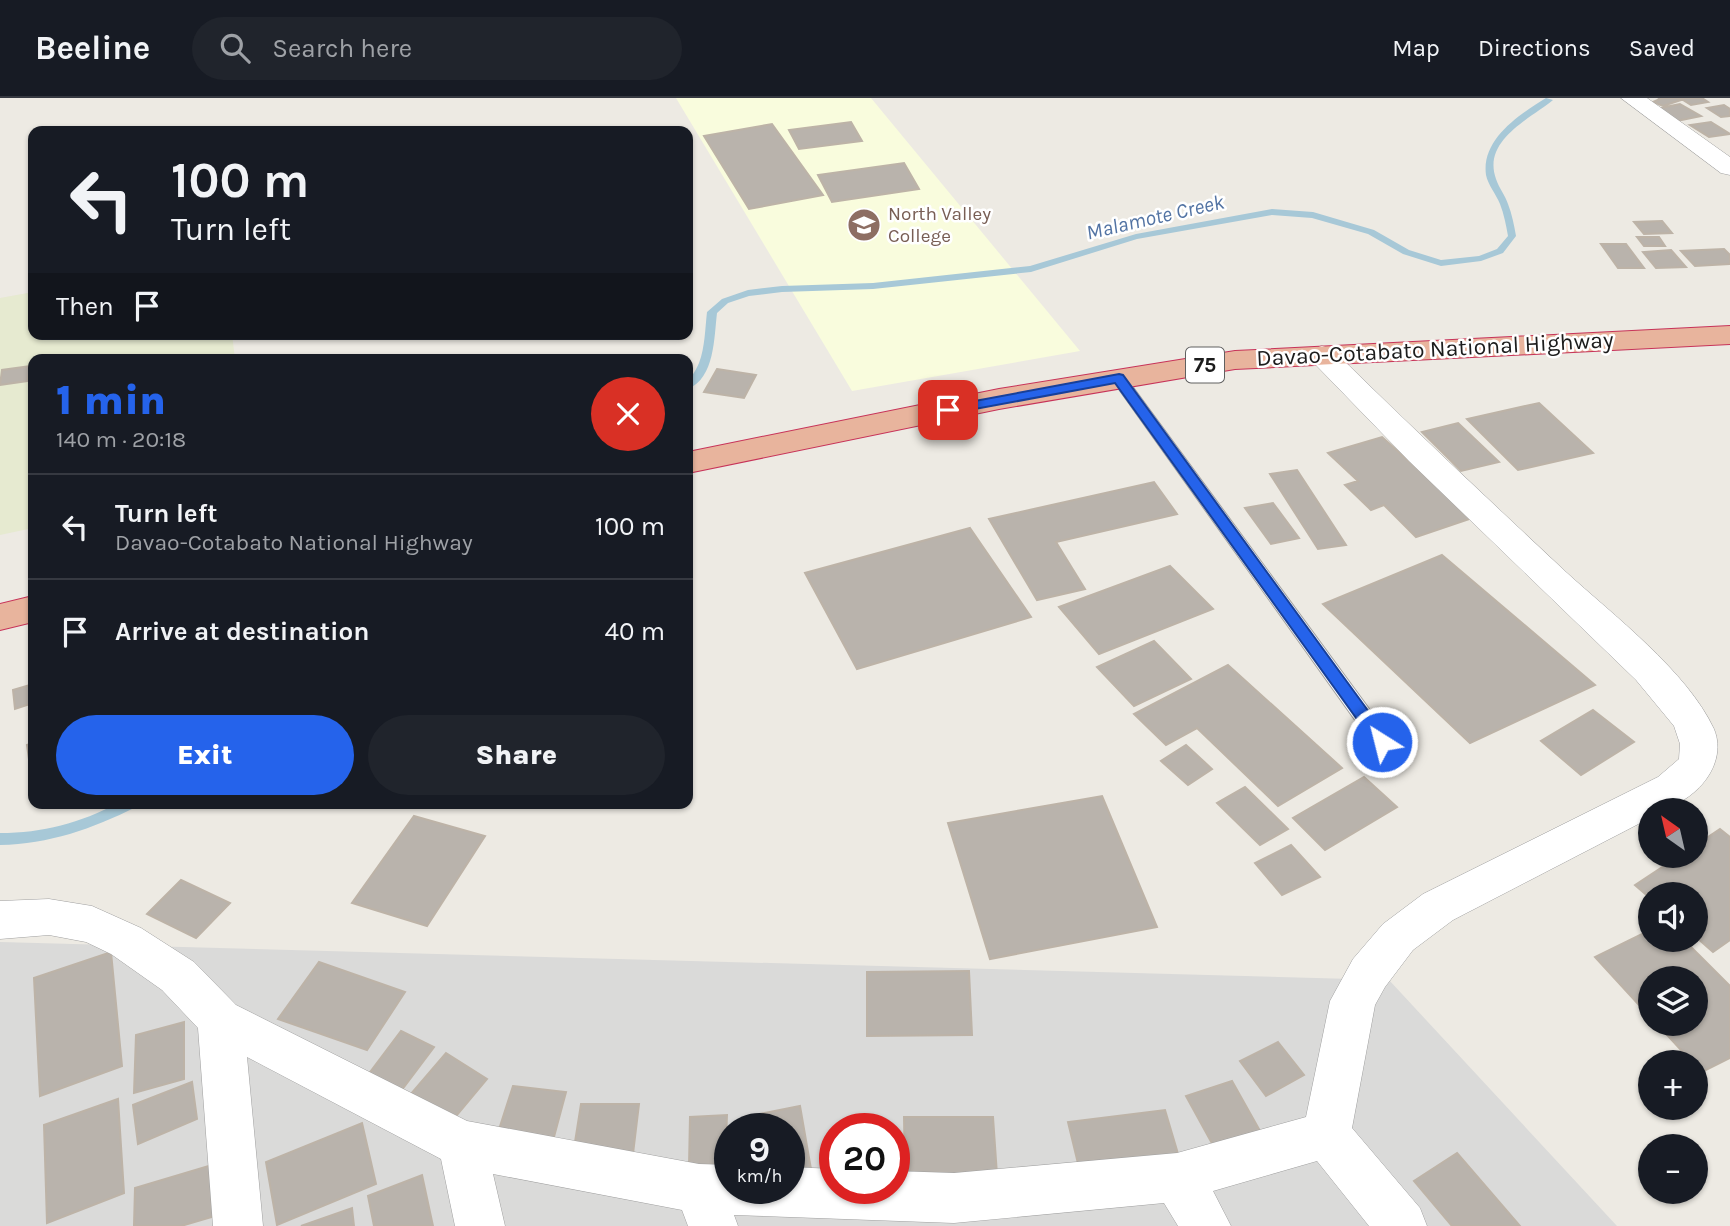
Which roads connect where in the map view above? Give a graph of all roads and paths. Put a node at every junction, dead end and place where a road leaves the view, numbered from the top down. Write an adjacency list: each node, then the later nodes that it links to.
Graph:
1 (1632, 98): 2 (street)
2 (1730, 168)
3 (1730, 335): 4 (highway, Davao-Cotabato National Highway / 75)
4 (1322, 355): 5 (highway, Davao-Cotabato National Highway / 75); 12 (street)
5 (1119, 378): 6 (highway, Davao-Cotabato National Highway / 75); 9 (lane)
6 (693, 462)
7 (28, 611): 8 (highway)
8 (0, 617)
9 (1382, 742)
10 (0, 920): 11 (street)
11 (220, 1020): 13 (street); 17 (street)
12 (1326, 1135): 14 (street); 20 (street)
13 (462, 1144): 15 (street); 18 (street)
14 (1177, 1177): 16 (street); 19 (street)
15 (706, 1208): 16 (street)
16 (960, 1212)
17 (238, 1226)
18 (480, 1226)
19 (1206, 1226)
20 (1402, 1226)

